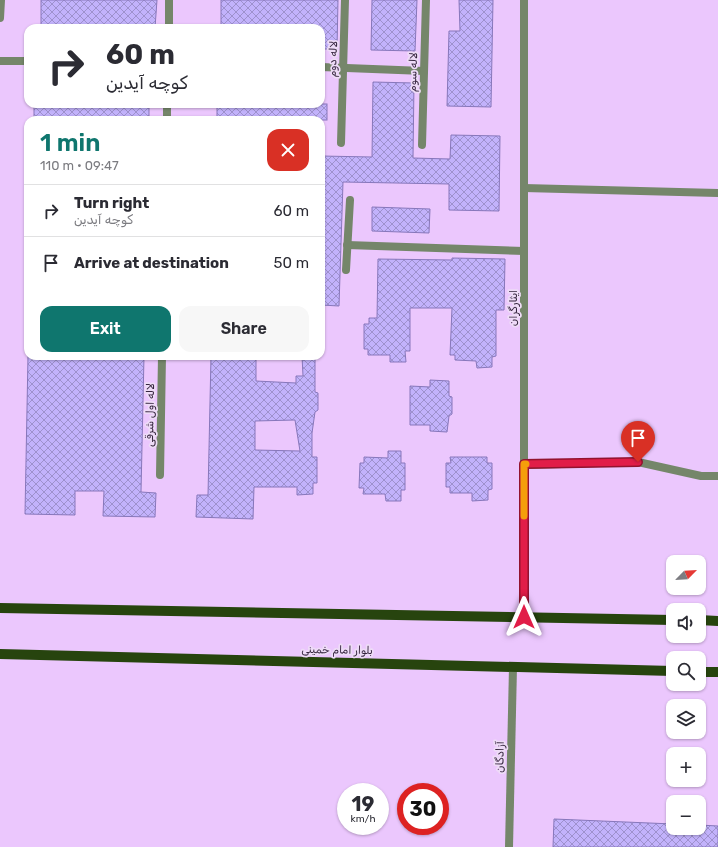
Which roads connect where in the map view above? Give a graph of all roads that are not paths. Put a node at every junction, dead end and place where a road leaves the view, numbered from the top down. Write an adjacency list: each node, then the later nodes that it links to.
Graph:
1 (1, 0): 6 (street)
2 (169, 0): 7 (street)
3 (346, 0): 11 (street, لاله دوم)
4 (426, 0): 12 (street, لاله سوم)
5 (524, 0): 15 (street, ایثارگران)
6 (0, 18)
7 (169, 24)
8 (0, 61): 9 (street)
9 (24, 61)
10 (325, 67): 11 (street)
11 (344, 68): 12 (street); 13 (street, لاله دوم)
12 (424, 71): 14 (street, لاله سوم)
13 (341, 143)
14 (422, 145)
15 (524, 188): 16 (street); 19 (street, ایثارگران)
16 (718, 193)
17 (350, 200): 18 (street)
18 (348, 245): 19 (street); 20 (street)
19 (524, 251): 22 (street, ایثارگران)
20 (346, 270)
21 (162, 360): 23 (street, لاله اول شرقی)
22 (524, 464): 24 (street); 26 (street, ایثارگران)
23 (160, 475)
24 (718, 476)
25 (0, 608): 26 (main road)
26 (524, 617): 27 (main road)
27 (666, 620)
28 (706, 620): 29 (main road)
29 (718, 621)
30 (0, 654): 31 (main road, بلوار امام خمینی)
31 (513, 667): 32 (main road, بلوار امام خمینی); 35 (street, آزادگان)
32 (666, 671)
33 (706, 672): 34 (main road)
34 (718, 672)
35 (509, 847)

